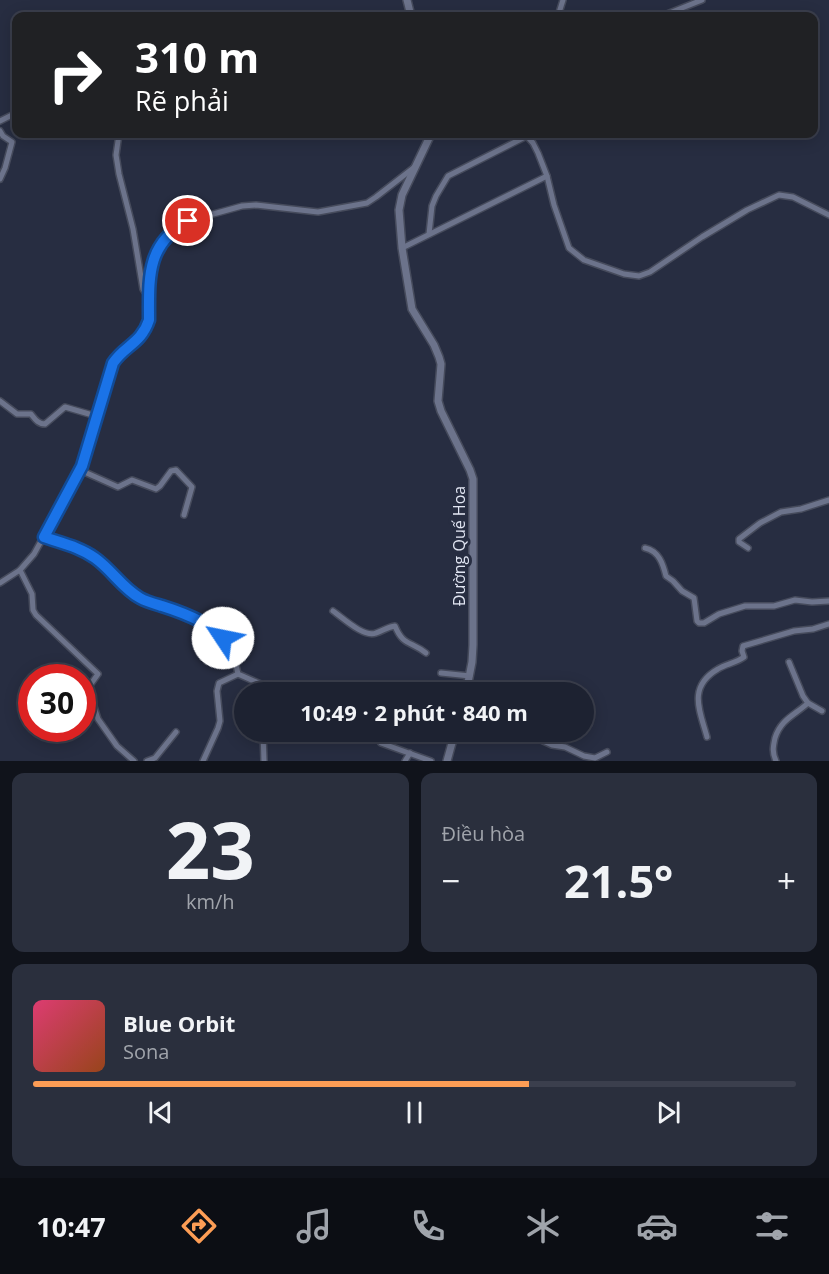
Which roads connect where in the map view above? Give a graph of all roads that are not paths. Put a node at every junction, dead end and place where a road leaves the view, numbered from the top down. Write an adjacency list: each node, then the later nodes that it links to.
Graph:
1 (702, 0): 2 (street)
2 (672, 12)
3 (0, 131): 12 (street)
4 (119, 138): 16 (street)
5 (429, 138): 10 (street, Đường Quế Hoa)
6 (520, 138): 14 (street)
7 (528, 138): 9 (street)
8 (534, 138): 9 (street)
9 (532, 143): 11 (street)
10 (417, 165): 15 (street, Đường Quế Hoa); 16 (street)
11 (547, 176): 13 (street); 14 (street)
12 (0, 179)
13 (829, 215)
14 (429, 234): 15 (street)
15 (402, 248): 34 (street, Đường Quế Hoa)
16 (149, 297): 18 (street)
17 (0, 401): 18 (street)
18 (96, 416): 19 (street)
19 (80, 470): 21 (street); 22 (street)
20 (829, 500): 24 (street)
21 (184, 515)
22 (44, 537): 25 (street); 33 (street)
23 (645, 548): 27 (street)
24 (748, 548)
25 (20, 570): 26 (street); 47 (street)
26 (0, 583)
27 (829, 601)
28 (333, 611): 30 (street)
29 (829, 624): 40 (street)
30 (426, 653)
31 (789, 662): 37 (street)
32 (441, 673): 34 (street)
33 (238, 674): 35 (street); 49 (street)
34 (470, 676): 36 (street, Đường Quế Hoa)
35 (257, 682)
36 (469, 682)
37 (808, 703): 38 (street); 54 (street)
38 (822, 711)
39 (176, 732): 48 (street)
40 (707, 737)
41 (265, 742): 50 (street)
42 (380, 742): 46 (street)
43 (452, 742): 53 (street)
44 (544, 742): 45 (street)
45 (607, 752)
46 (410, 753): 51 (street); 52 (street)
47 (134, 761)
48 (147, 761)
49 (203, 761)
50 (264, 761)
51 (405, 761)
52 (431, 761)
53 (447, 761)
54 (776, 761)

